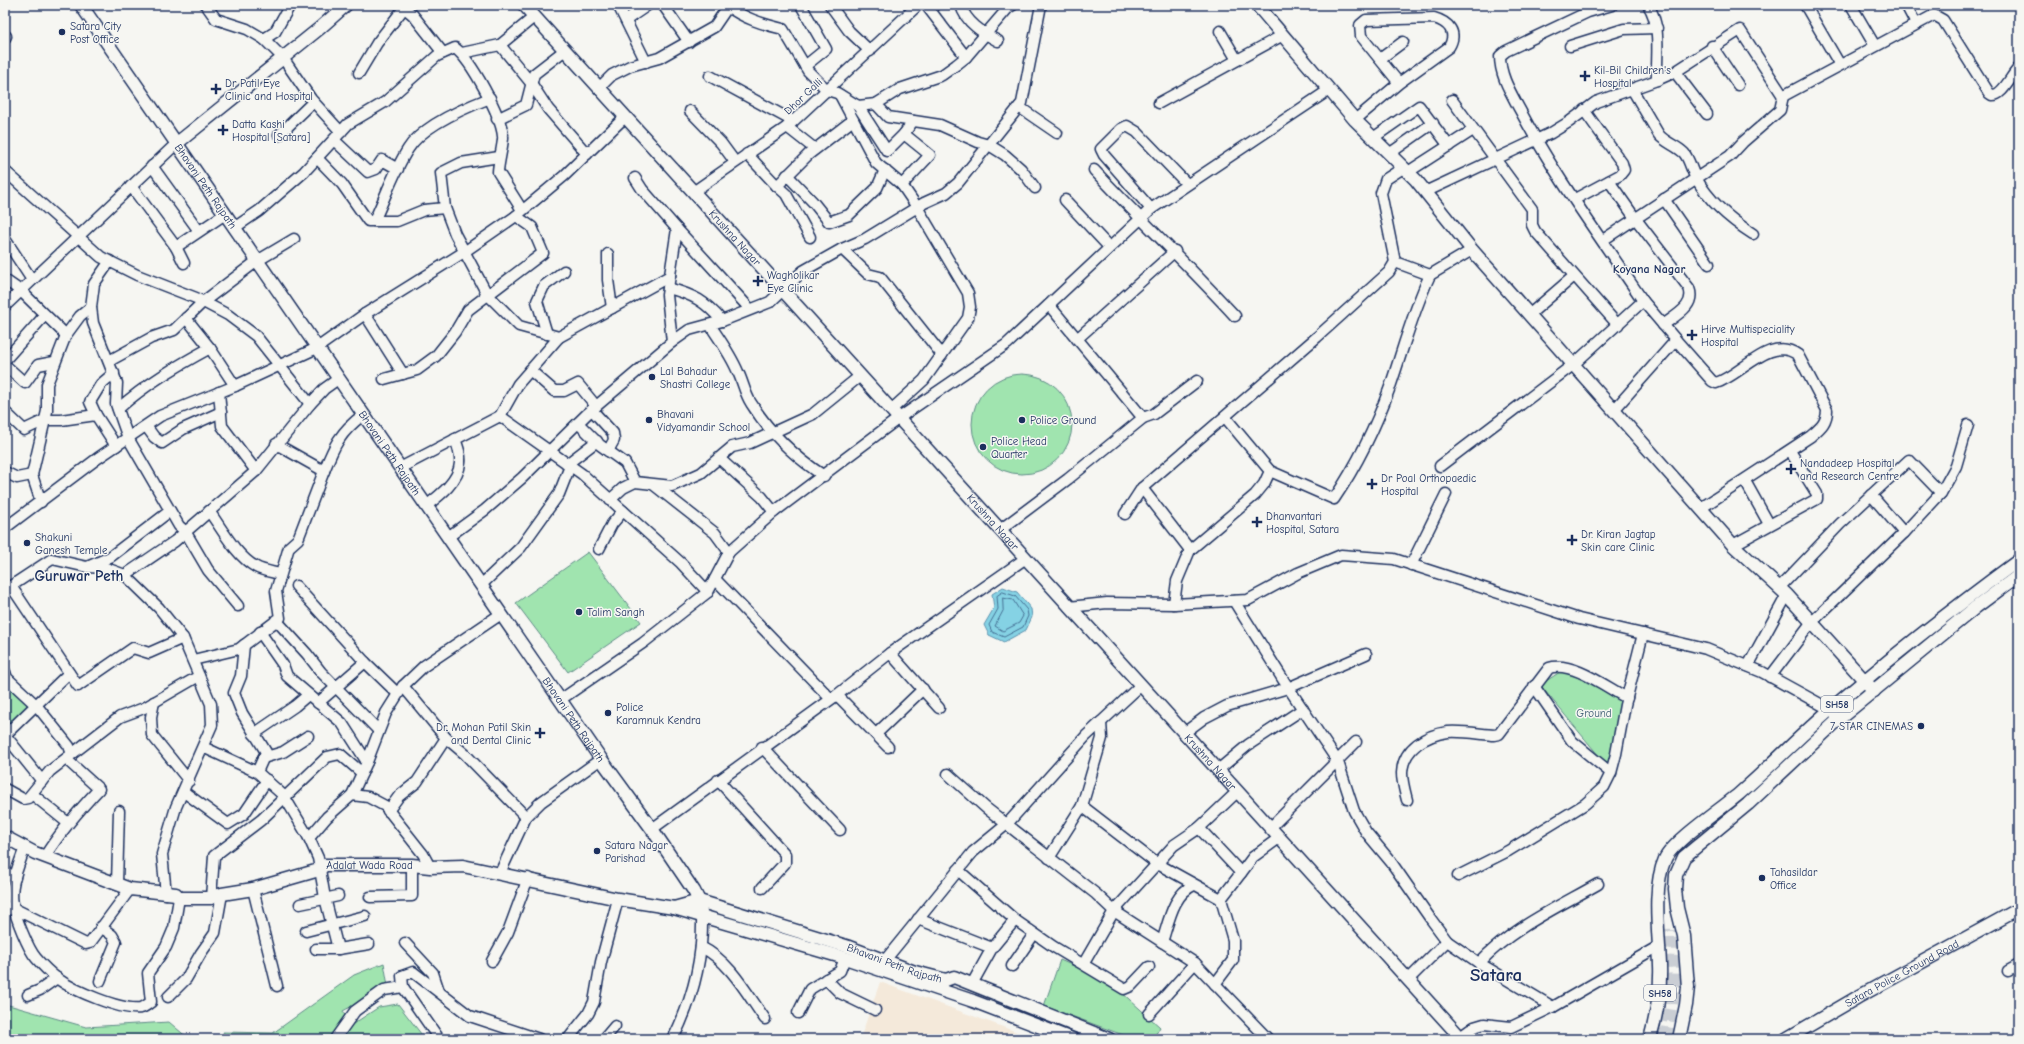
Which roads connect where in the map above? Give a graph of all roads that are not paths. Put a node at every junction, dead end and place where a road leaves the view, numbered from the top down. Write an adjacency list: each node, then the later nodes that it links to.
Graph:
1 (81, 5): 89 (main road, Bhavani Peth Rajpath)
2 (206, 5): 31 (street)
3 (290, 5): 31 (street)
4 (346, 5): 44 (main road)
5 (524, 5): 24 (main road, Krushna Nagar)
6 (618, 5): 25 (street)
7 (648, 5): 25 (street)
8 (663, 5): 33 (street)
9 (830, 5): 40 (street)
10 (918, 5): 40 (street, Dhor Galli)
11 (926, 5): 43 (street)
12 (961, 5): 29 (street)
13 (1013, 5): 29 (street)
14 (1041, 5): 70 (street)
15 (1257, 5): 30 (main road)
16 (1612, 5): 87 (street)
17 (1648, 5): 27 (street)
18 (1805, 5): 49 (street)
19 (1851, 5): 38 (street)
20 (1906, 5): 26 (street)
21 (402, 6): 41 (street); 52 (street)
22 (727, 6): 33 (street); 48 (street)
23 (802, 7): 48 (street)
24 (534, 16): 35 (street); 39 (main road, Krushna Nagar)
25 (626, 20): 47 (street)
26 (1916, 24): 38 (street); 50 (street)
27 (1657, 28): 36 (street); 54 (street)
28 (1220, 30): 45 (street)
29 (986, 34): 32 (street); 43 (street)
30 (1282, 35): 45 (street); 61 (main road)
31 (264, 39): 44 (street)
32 (998, 41)
33 (689, 42): 47 (street)
34 (1403, 42): 46 (street)
35 (500, 45): 42 (street); 55 (street)
36 (1570, 46)
37 (1712, 46): 51 (street); 57 (street); 63 (street)
38 (1875, 46): 49 (street)
39 (565, 50): 55 (street); 58 (main road, Krushna Nagar)
40 (870, 51): 60 (street, Dhor Galli)
41 (443, 53): 42 (street); 82 (street)
42 (462, 54): 64 (street)
43 (966, 57): 68 (street)
44 (283, 58): 66 (street); 89 (main road)
45 (1237, 60): 67 (street)
46 (1380, 60): 56 (street); 56 (street)
47 (646, 62): 58 (street)
48 (805, 66): 60 (street)
49 (1840, 66): 63 (street)
50 (2019, 68)
51 (1675, 72): 54 (street); 73 (street)
52 (360, 73)
53 (710, 76): 80 (street)
54 (1657, 80): 59 (street)
55 (531, 83): 75 (street); 93 (street)
56 (1399, 84): 78 (street)
57 (1738, 85)
58 (599, 88): 74 (main road, Krushna Nagar)
59 (1632, 89): 71 (street); 108 (street)
60 (827, 90): 62 (street); 80 (street, Dhor Galli)
61 (1329, 90): 78 (main road); 110 (street)
62 (840, 95): 69 (street); 76 (street)
63 (1783, 96): 108 (street)
64 (490, 98): 75 (street); 101 (street)
65 (1452, 100): 81 (street)
66 (313, 102): 82 (street); 85 (street)
67 (1159, 103)
68 (876, 104): 69 (street); 77 (street)
69 (858, 106): 84 (street)
70 (1018, 107): 83 (street); 90 (street)
71 (1584, 110): 87 (street); 109 (street)
72 (690, 111): 99 (street)
73 (1707, 114)
74 (625, 117): 93 (street); 115 (main road, Krushna Nagar)
75 (497, 119): 96 (street)
76 (853, 120): 92 (street); 102 (street)
77 (913, 120): 84 (street); 90 (street)
78 (1355, 120): 86 (main road)
79 (1433, 123): 86 (street); 91 (street); 95 (street)
80 (790, 124): 92 (street); 94 (street, Dhor Galli)
81 (1473, 130): 91 (street); 98 (street)
82 (342, 132): 88 (street)
83 (1057, 133)
84 (904, 134): 111 (street)
85 (279, 135)
86 (1373, 138): 95 (main road)
87 (1535, 139): 98 (street); 117 (street)
88 (334, 140): 97 (street); 101 (street)
89 (176, 144): 100 (street); 124 (main road, Bhavani Peth Rajpath)
90 (988, 145): 114 (street); 120 (street)
91 (1449, 146): 104 (street)
92 (815, 149): 106 (street)
93 (587, 154): 123 (street)
94 (746, 154): 99 (street, Dhor Galli); 113 (street)
95 (1389, 154): 104 (main road)
96 (499, 157): 121 (street); 123 (street)
97 (317, 158): 127 (street); 128 (street)
98 (1493, 159): 116 (street); 152 (street)
99 (735, 162): 115 (street, Dhor Galli)
100 (152, 166): 112 (street); 130 (street)
101 (398, 169): 127 (street)
102 (885, 170): 106 (street); 111 (street)
103 (1094, 170): 126 (street)
104 (1405, 170): 116 (main road); 146 (street)
105 (5, 171): 132 (street)
106 (787, 175): 113 (street)
107 (635, 178): 129 (street)
108 (1696, 178): 118 (street); 131 (street)
109 (1609, 181): 117 (street); 125 (street)
110 (1187, 184): 122 (street); 122 (street)
111 (902, 185): 120 (street)
112 (131, 186): 132 (street); 137 (street)
113 (776, 186): 133 (street)
114 (1035, 188)
115 (693, 192): 156 (main road, Krushna Nagar)
116 (1425, 192): 140 (main road)
117 (1575, 199): 136 (street)
118 (1664, 199): 125 (street); 148 (street)
119 (1065, 200): 138 (street)
120 (917, 207): 139 (street); 183 (street)
121 (445, 208): 127 (street); 141 (street)
122 (1151, 209): 126 (street)
123 (519, 213): 141 (street); 158 (street)
124 (224, 214): 128 (main road, Bhavani Peth Rajpath); 130 (street)
125 (1635, 218): 136 (street); 174 (street)
126 (1139, 219): 138 (street); 142 (street)
127 (374, 221)
128 (234, 228): 145 (main road, Bhavani Peth Rajpath)
129 (677, 229): 151 (street); 165 (street)
130 (199, 231): 137 (street)
131 (1753, 234)
132 (79, 236): 144 (street); 154 (street)
133 (810, 237)
134 (5, 239): 154 (street)
135 (294, 239): 145 (street)
136 (1603, 240): 159 (street)
137 (176, 247): 147 (street)
138 (1109, 247): 161 (street)
139 (842, 249): 156 (street); 183 (street)
140 (1472, 250): 150 (street); 167 (main road)
141 (464, 252): 158 (street); 166 (street)
142 (1175, 252): 169 (street); 178 (street)
143 (608, 254): 164 (street)
144 (110, 261): 160 (street); 163 (street)
145 (256, 261): 160 (street); 182 (main road, Bhavani Peth Rajpath)
146 (1395, 262): 150 (street); 209 (street)
147 (184, 263)
148 (1709, 264)
149 (564, 271): 175 (street)
150 (1430, 275): 230 (street)
151 (670, 276): 155 (street); 164 (street)
152 (1574, 276): 167 (street); 173 (street)
153 (5, 280): 157 (street)
154 (32, 280): 157 (street)
155 (668, 288): 171 (street); 180 (street)
156 (782, 290): 165 (street); 193 (main road, Krushna Nagar)
157 (21, 291): 162 (street); 168 (street)
158 (487, 294): 175 (street); 192 (street)
159 (1643, 301): 173 (street); 174 (street)
160 (203, 302): 170 (street); 189 (street)
161 (1049, 305): 178 (street); 205 (street)
162 (5, 306)
163 (91, 307): 176 (street); 185 (street)
164 (612, 308): 177 (street)
165 (750, 309): 171 (street)
166 (365, 314): 182 (street); 192 (street)
167 (1530, 314): 187 (main road)
168 (45, 315): 176 (street); 184 (street)
169 (1235, 316)
170 (186, 318): 181 (street); 185 (street)
171 (722, 322): 172 (street)
172 (710, 325): 180 (street); 215 (street)
173 (1618, 325): 187 (street)
174 (1663, 325): 179 (street)
175 (547, 334): 177 (street)
176 (66, 335): 186 (street)
177 (559, 337): 190 (street)
178 (1076, 339): 210 (street)
179 (1676, 340): 202 (street); 222 (street)
180 (672, 342): 200 (street)
181 (210, 348): 197 (street); 201 (street)
182 (317, 348): 189 (street); 194 (main road, Bhavani Peth Rajpath)
183 (942, 355): 205 (street)
184 (5, 360)
185 (109, 361): 191 (street)
186 (54, 362): 188 (street); 211 (street)
187 (1574, 364): 202 (main road); 226 (street)
188 (5, 365)
189 (279, 366): 197 (street); 199 (street)
190 (530, 370): 200 (street); 208 (street)
191 (114, 373): 201 (street); 206 (street)
192 (403, 374): 195 (street)
193 (860, 376): 205 (main road, Krushna Nagar); 215 (street)
194 (338, 379): 199 (street); 207 (main road, Bhavani Peth Rajpath)
195 (384, 380)
196 (1197, 381): 210 (street)
197 (235, 386): 198 (street)
198 (218, 392): 204 (street); 214 (street)
199 (310, 404): 219 (street)
200 (594, 408): 212 (street); 221 (street)
201 (118, 409): 216 (street)
202 (1614, 410): 244 (main road)
203 (5, 412): 211 (street)
204 (221, 412): 214 (street); 228 (street)
205 (895, 414): 233 (street); 252 (main road, Krushna Nagar)
206 (96, 415): 211 (street); 220 (street)
207 (363, 415): 227 (main road, Bhavani Peth Rajpath); 229 (street)
208 (500, 416): 217 (street); 223 (street)
209 (1225, 417): 230 (street); 237 (street)
210 (1143, 418): 252 (street)
211 (45, 420): 232 (street)
212 (578, 423): 218 (street); 223 (street)
213 (1968, 425): 238 (street)
214 (146, 426): 216 (street)
215 (775, 432): 224 (street); 233 (street)
216 (128, 438): 220 (street); 245 (street)
217 (455, 439): 227 (street); 243 (street)
218 (597, 441): 221 (street); 225 (street)
219 (276, 444): 228 (street); 229 (street)
220 (116, 446): 242 (street)
221 (608, 450): 235 (street)
222 (1790, 451): 234 (street); 250 (street)
223 (550, 452): 225 (street); 255 (street)
224 (720, 459): 236 (street); 248 (street)
225 (568, 465): 241 (street); 268 (street)
226 (1440, 466)
227 (400, 468): 243 (main road, Bhavani Peth Rajpath)
228 (256, 471): 246 (street)
229 (324, 471): 264 (street)
230 (1270, 471): 258 (street)
231 (5, 472): 232 (street)
232 (32, 475): 242 (street)
233 (824, 476): 248 (street)
234 (1745, 481): 244 (street); 250 (street)
235 (635, 482): 236 (street); 241 (street)
236 (654, 484): 259 (street)
237 (1142, 488): 249 (street); 258 (street)
238 (1941, 493): 240 (street); 254 (street)
239 (1446, 494): 262 (street)
240 (1871, 495): 254 (street); 271 (street)
241 (610, 500): 247 (street)
242 (41, 502): 251 (street)
243 (426, 506): 255 (main road, Bhavani Peth Rajpath)
244 (1701, 508): 256 (main road)
245 (170, 511): 253 (street); 263 (street)
246 (209, 511): 253 (street); 264 (street)
247 (623, 511): 257 (street); 272 (street)
248 (774, 512): 259 (street)
249 (1125, 514)
250 (1769, 524): 256 (street)
251 (5, 528)
252 (1000, 530): 260 (main road, Krushna Nagar)
253 (185, 531): 265 (street); 275 (street)
254 (1904, 532): 279 (street)
255 (448, 537): 268 (main road, Bhavani Peth Rajpath)
256 (1733, 544): 271 (main road)
257 (599, 549)
258 (1190, 550): 274 (street)
259 (729, 552): 267 (street)
260 (1026, 558): 276 (main road, Krushna Nagar); 284 (street)
261 (2019, 560): 293 (main road, SH58 / SH58)
262 (1412, 565): 273 (street); 281 (street)
263 (87, 567): 265 (street); 270 (street)
264 (280, 574): 278 (street)
265 (125, 575): 282 (street)
266 (2019, 575): 300 (main road, SH58 / SH58)
267 (715, 579): 272 (street); 302 (street)
268 (481, 585): 277 (main road, Bhavani Peth Rajpath)
269 (296, 586): 287 (street)
270 (8, 588): 290 (street)
271 (1783, 591): 279 (main road); 288 (street)
272 (708, 592): 304 (street)
273 (1234, 601): 274 (street); 297 (street)
274 (1174, 604): 276 (street)
275 (238, 606)
276 (1069, 607): 294 (main road, Krushna Nagar)
277 (501, 614): 299 (street); 304 (main road, Bhavani Peth Rajpath)
278 (276, 620): 280 (street); 296 (street)
279 (1811, 623): 292 (street); 293 (main road)
280 (260, 632): 283 (street); 301 (street)
281 (1643, 634): 288 (street); 303 (street)
282 (183, 638): 286 (street); 290 (street)
283 (244, 645): 286 (street); 315 (street)
284 (890, 653): 298 (street); 302 (street)
285 (1366, 654): 297 (street)
286 (193, 660): 291 (street)
287 (365, 662): 296 (street); 299 (street)
288 (1748, 666): 292 (street)
289 (5, 672): 307 (street)
290 (69, 673): 307 (street)
291 (200, 676): 305 (street); 322 (street)
292 (1770, 676): 310 (street)
293 (1866, 681): 300 (main road); 310 (main road, SH58 / SH58)
294 (1141, 685): 312 (street); 314 (main road, Krushna Nagar)
295 (1534, 686): 303 (street); 330 (street); 343 (street)
296 (336, 687): 306 (street); 313 (street)
297 (1288, 688): 309 (street); 314 (street)
298 (923, 689): 308 (street); 316 (street)
299 (400, 690): 313 (street); 318 (street)
300 (1874, 691): 311 (main road, SH58 / SH58)
301 (308, 695): 306 (street); 315 (street)
302 (834, 696): 316 (street); 320 (street)
303 (1627, 698): 330 (street)
304 (560, 700): 325 (main road, Bhavani Peth Rajpath)
305 (154, 702): 323 (street); 336 (street)
306 (318, 703): 326 (street)
307 (37, 706): 323 (street); 335 (street)
308 (939, 708)
309 (1303, 710): 327 (street); 328 (street)
310 (1831, 710): 311 (street); 348 (main road, SH58 / SH58)
311 (1839, 719): 353 (main road, SH58 / SH58)
312 (1101, 722): 344 (street); 350 (street)
313 (378, 730): 326 (street)
314 (1184, 733): 328 (main road, Krushna Nagar)
315 (254, 734): 324 (street)
316 (876, 734): 321 (street)
317 (308, 736): 324 (street)
318 (446, 738): 345 (street); 347 (street)
319 (1356, 742): 327 (street)
320 (762, 747): 334 (street); 355 (street)
321 (888, 747)
322 (203, 748): 329 (street); 336 (street)
323 (69, 756): 335 (street); 349 (street)
324 (263, 758): 329 (street)
325 (601, 759): 347 (street); 354 (main road, Bhavani Peth Rajpath)
326 (367, 762): 331 (street)
327 (1338, 762): 352 (street); 403 (street)
328 (1218, 770): 339 (main road, Krushna Nagar)
329 (257, 772): 333 (street)
330 (1611, 772): 370 (street)
331 (362, 773): 341 (street); 342 (street)
332 (948, 774): 350 (street)
333 (267, 780): 338 (street); 342 (street)
334 (718, 780): 354 (street); 377 (street)
335 (42, 781): 340 (street)
336 (189, 781): 338 (street)
337 (5, 790): 340 (street)
338 (184, 792): 380 (street)
339 (1238, 792): 351 (street); 352 (main road, Krushna Nagar)
340 (32, 794): 349 (street)
341 (352, 795): 345 (street); 357 (street)
342 (284, 796): 357 (street); 381 (street)
343 (1406, 800)
344 (1082, 806): 361 (street); 362 (street)
345 (388, 810): 364 (street)
346 (119, 811): 374 (street)
347 (526, 817): 368 (street)
348 (1709, 818): 353 (main road); 373 (main road, SH58 / SH58)
349 (68, 823): 360 (street)
350 (1006, 824): 361 (street); 366 (street)
351 (1199, 828): 362 (street); 369 (street)
352 (1270, 828): 358 (main road, Krushna Nagar)
353 (1718, 828): 392 (main road, SH58 / SH58)
354 (652, 829): 388 (main road, Bhavani Peth Rajpath)
355 (840, 830)
356 (5, 837): 359 (main road, Adalat Wada Road)
357 (309, 838): 365 (street)
358 (1279, 838): 369 (street); 425 (main road, Krushna Nagar)
359 (24, 847): 360 (main road, Adalat Wada Road); 371 (street)
360 (45, 856): 374 (main road, Adalat Wada Road)
361 (1049, 858): 394 (street)
362 (1156, 863): 376 (street); 394 (street)
363 (412, 865): 364 (main road, Adalat Wada Road); 365 (main road, Adalat Wada Road); 383 (street)
364 (430, 867): 368 (main road, Adalat Wada Road)
365 (319, 870): 379 (main road, Adalat Wada Road); 385 (street)
366 (958, 870): 397 (street); 398 (street)
367 (5, 871): 371 (street)
368 (500, 873): 372 (main road, Adalat Wada Road)
369 (1241, 873): 387 (street)
370 (1458, 876)
371 (15, 878): 390 (street)
372 (528, 878): 386 (main road, Adalat Wada Road); 414 (street)
373 (1659, 881): 392 (main road); 407 (main road, SH58 / SH58)
374 (117, 884): 378 (main road, Adalat Wada Road)
375 (1598, 884): 417 (street)
376 (1194, 885): 387 (street); 404 (street)
377 (762, 888)
378 (130, 889): 380 (main road, Adalat Wada Road); 400 (street)
379 (253, 889): 381 (main road, Adalat Wada Road); 429 (street)
380 (166, 894): 384 (main road, Adalat Wada Road)
381 (216, 896): 384 (main road, Adalat Wada Road); 433 (street)
382 (338, 896): 385 (street)
383 (370, 897)
384 (179, 898): 422 (street)
385 (325, 898): 389 (street); 399 (street)
386 (618, 899): 391 (main road, Adalat Wada Road); 444 (street)
387 (1221, 899): 428 (street)
388 (699, 901): 391 (main road, Adalat Wada Road); 396 (main road, Bhavani Peth Rajpath); 413 (main road, Bhavani Peth Rajpath)
389 (300, 904)
390 (11, 908): 400 (street); 422 (street)
391 (674, 908): 396 (main road)
392 (1677, 908): 452 (main road, SH58 / SH58)
393 (2019, 909): 453 (main road, Satara Police Ground Road)
394 (1114, 912): 404 (street); 415 (street)
395 (365, 916): 399 (street)
396 (702, 917): 408 (street); 412 (main road)
397 (918, 919): 409 (street); 413 (street)
398 (1015, 920): 402 (street); 409 (street)
399 (331, 923): 401 (street); 411 (street)
400 (101, 927): 426 (street)
401 (306, 930)
402 (1034, 934): 415 (street); 419 (street)
403 (1447, 941): 417 (street); 425 (street)
404 (1162, 942): 416 (street)
405 (405, 943): 431 (street)
406 (369, 944): 411 (street)
407 (1659, 946): 434 (street); 451 (main road, SH58 / SH58)
408 (701, 947): 438 (street); 446 (street)
409 (992, 948): 427 (street)
410 (316, 949): 411 (street)
411 (338, 949)
412 (845, 958): 423 (street); 447 (main road)
413 (886, 959): 424 (main road, Bhavani Peth Rajpath)
414 (492, 961)
415 (1084, 963): 420 (street)
416 (1195, 963): 428 (street); 437 (street)
417 (1479, 963): 434 (street)
418 (2019, 965): 421 (street)
419 (1012, 966)
420 (1149, 967)
421 (2008, 971)
422 (57, 978): 432 (street)
423 (826, 979): 435 (street); 436 (street)
424 (946, 980): 427 (main road, Bhavani Peth Rajpath); 448 (main road)
425 (1408, 980): 440 (main road, Krushna Nagar)
426 (100, 982)
427 (972, 984): 449 (main road, Bhavani Peth Rajpath)
428 (1215, 984): 450 (street)
429 (278, 986)
430 (403, 986): 431 (street); 441 (street); 442 (street)
431 (439, 991): 443 (street)
432 (28, 995)
433 (168, 997)
434 (1553, 1007): 440 (street)
435 (875, 1010)
436 (798, 1013)
437 (1149, 1014)
438 (765, 1019)
439 (615, 1026): 445 (street)
440 (1461, 1038)
441 (334, 1039)
442 (439, 1039)
443 (539, 1039)
444 (568, 1039)
445 (604, 1039)
446 (673, 1039)
447 (1072, 1039)
448 (1094, 1039)
449 (1109, 1039)
450 (1268, 1039)
451 (1650, 1039)
452 (1679, 1039)
453 (1786, 1039)

